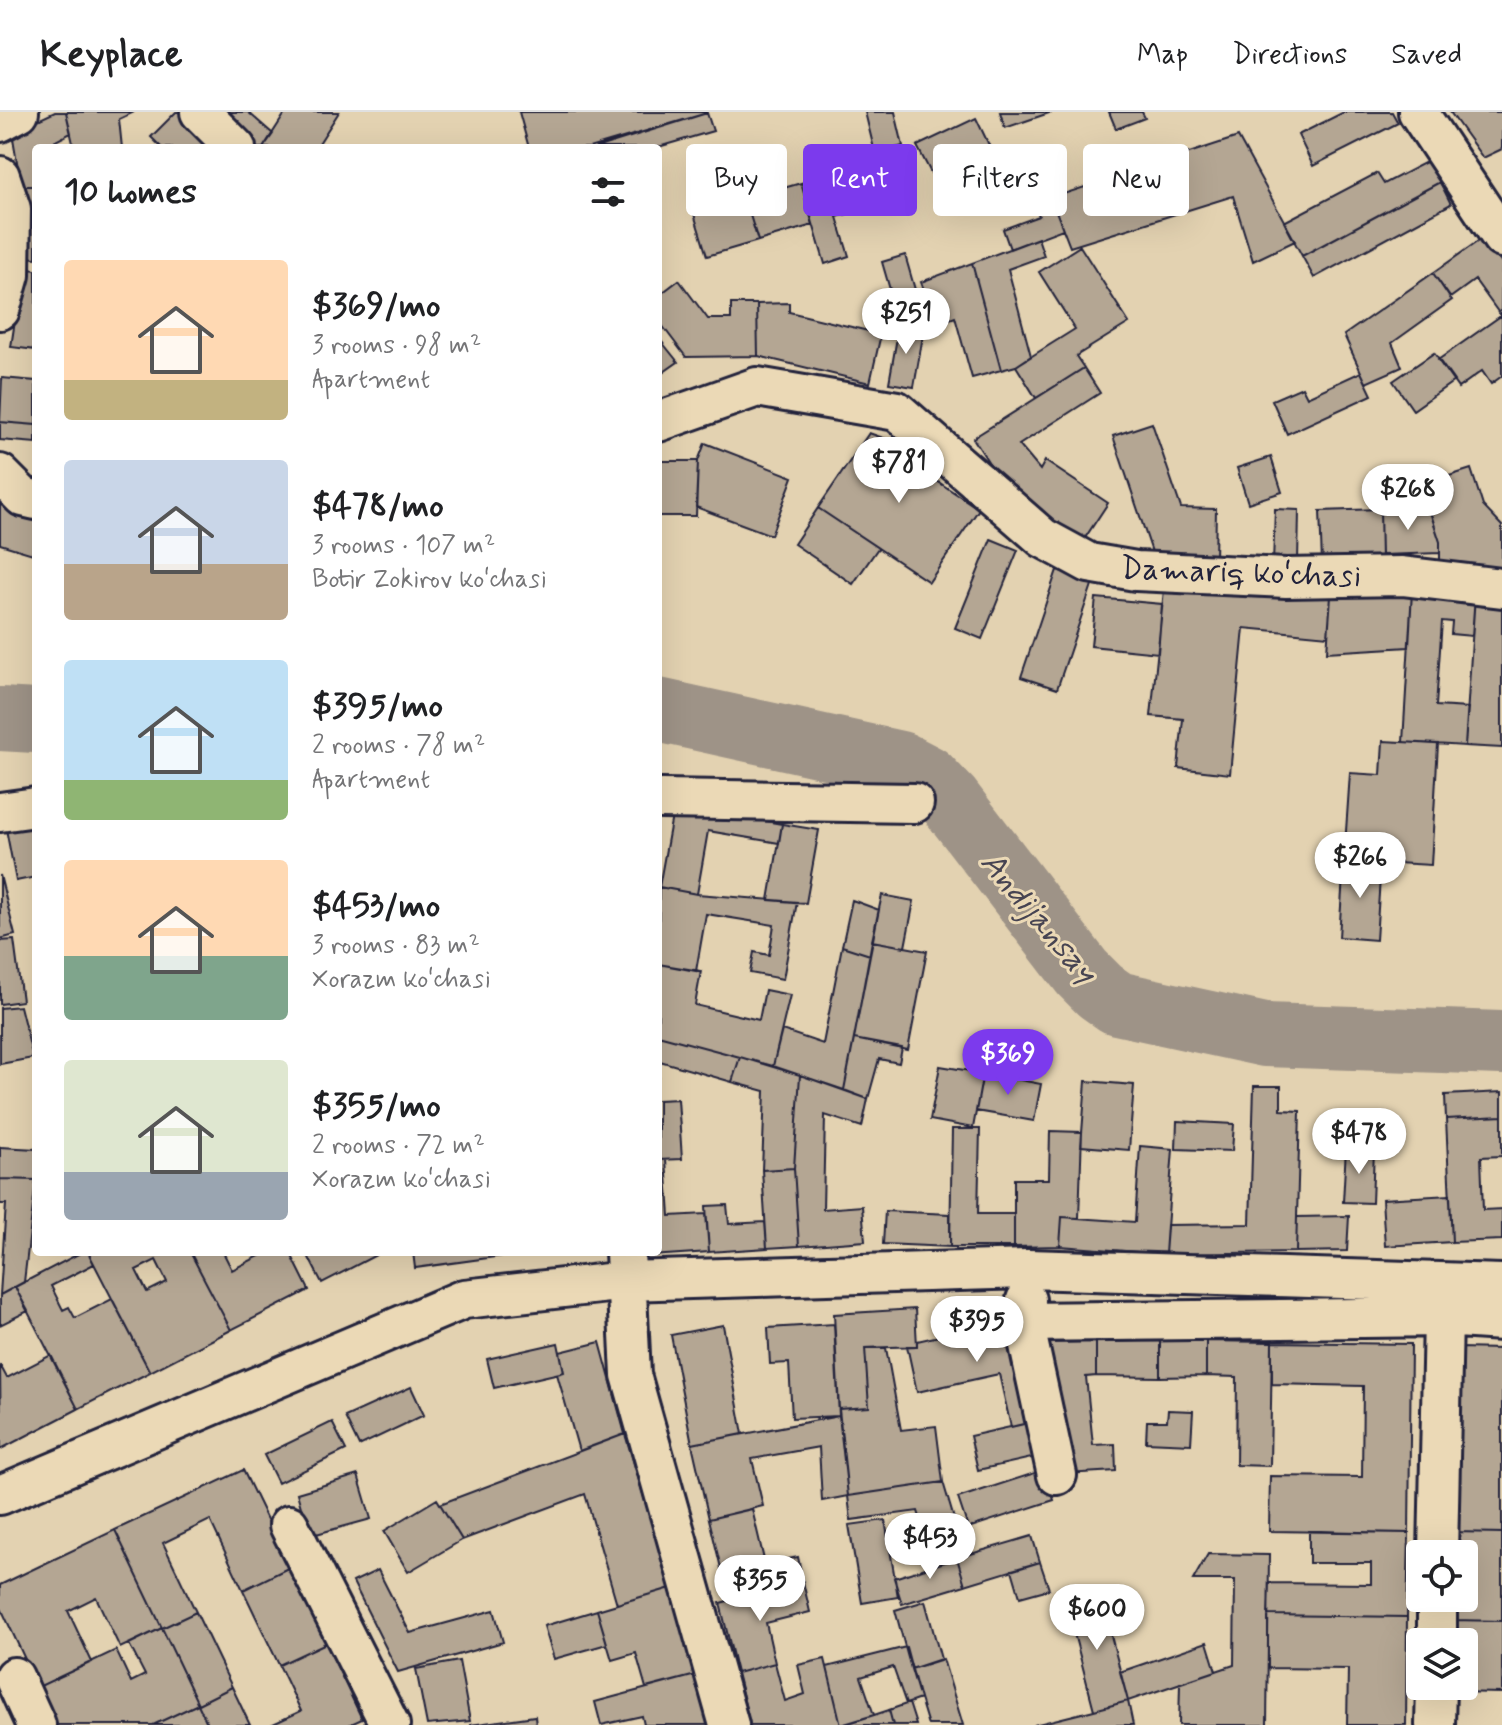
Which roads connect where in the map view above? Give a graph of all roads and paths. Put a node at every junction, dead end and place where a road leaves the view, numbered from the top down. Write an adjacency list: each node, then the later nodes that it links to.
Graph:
1 (19, 112): 4 (street)
2 (200, 112): 5 (street)
3 (1418, 112): 7 (street)
4 (0, 122)
5 (232, 144)
6 (0, 176): 8 (street)
7 (1502, 238)
8 (0, 310)
9 (662, 421): 12 (street, Damariq koʻchasi)
10 (0, 474): 11 (street)
11 (32, 499)
12 (1502, 588)
13 (914, 803): 14 (street)
14 (662, 805)
15 (32, 808): 16 (street)
16 (0, 812)
17 (626, 1266): 18 (street); 25 (street); 32 (street)
18 (1028, 1269): 19 (street); 23 (street)
19 (1465, 1283): 20 (street); 21 (street)
20 (1502, 1284)
21 (1443, 1317): 22 (street); 23 (street); 27 (street)
22 (1502, 1321)
23 (1024, 1322): 24 (street)
24 (1057, 1475)
25 (0, 1495)
26 (289, 1525): 31 (street)
27 (1438, 1540)
28 (14, 1677): 30 (street)
29 (1436, 1700): 33 (street)
30 (36, 1725)
31 (390, 1725)
32 (729, 1725)
33 (1435, 1725)

